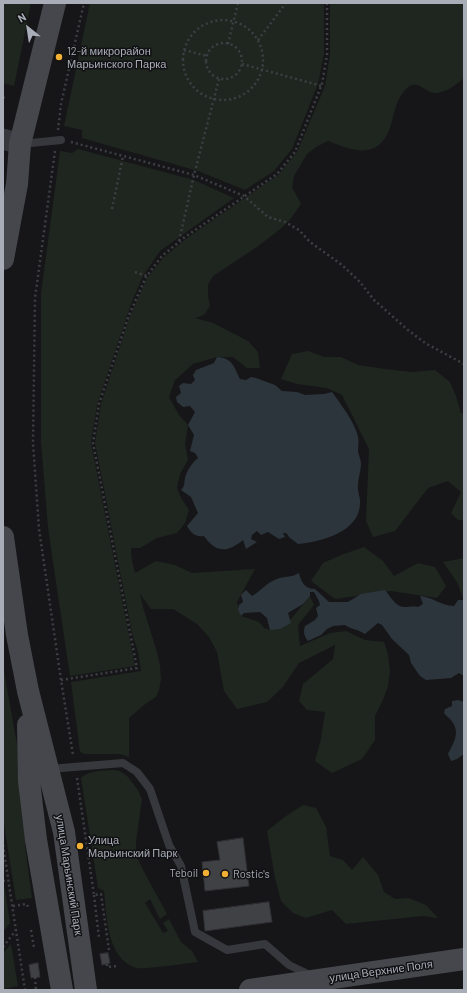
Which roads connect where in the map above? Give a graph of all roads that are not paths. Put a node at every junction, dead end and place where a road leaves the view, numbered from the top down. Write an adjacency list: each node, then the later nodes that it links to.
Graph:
1 (56, 3): 3 (main road)
2 (59, 140): 3 (lane)
3 (12, 142): 4 (main road)
4 (3, 259)
5 (3, 537): 6 (main road, улица Марьинский Парк)
6 (28, 692): 7 (main road, улица Марьинский Парк); 11 (main road, улица Марьинский Парк)
7 (49, 768): 8 (main road, улица Марьинский Парк); 10 (lane)
8 (82, 956): 12 (main road, улица Марьинский Парк); 13 (main road)
9 (464, 959): 10 (main road, улица Верхние Поля)
10 (320, 980): 14 (main road, улица Верхние Поля)
11 (52, 982)
12 (86, 990)
13 (103, 990)
14 (250, 990)

